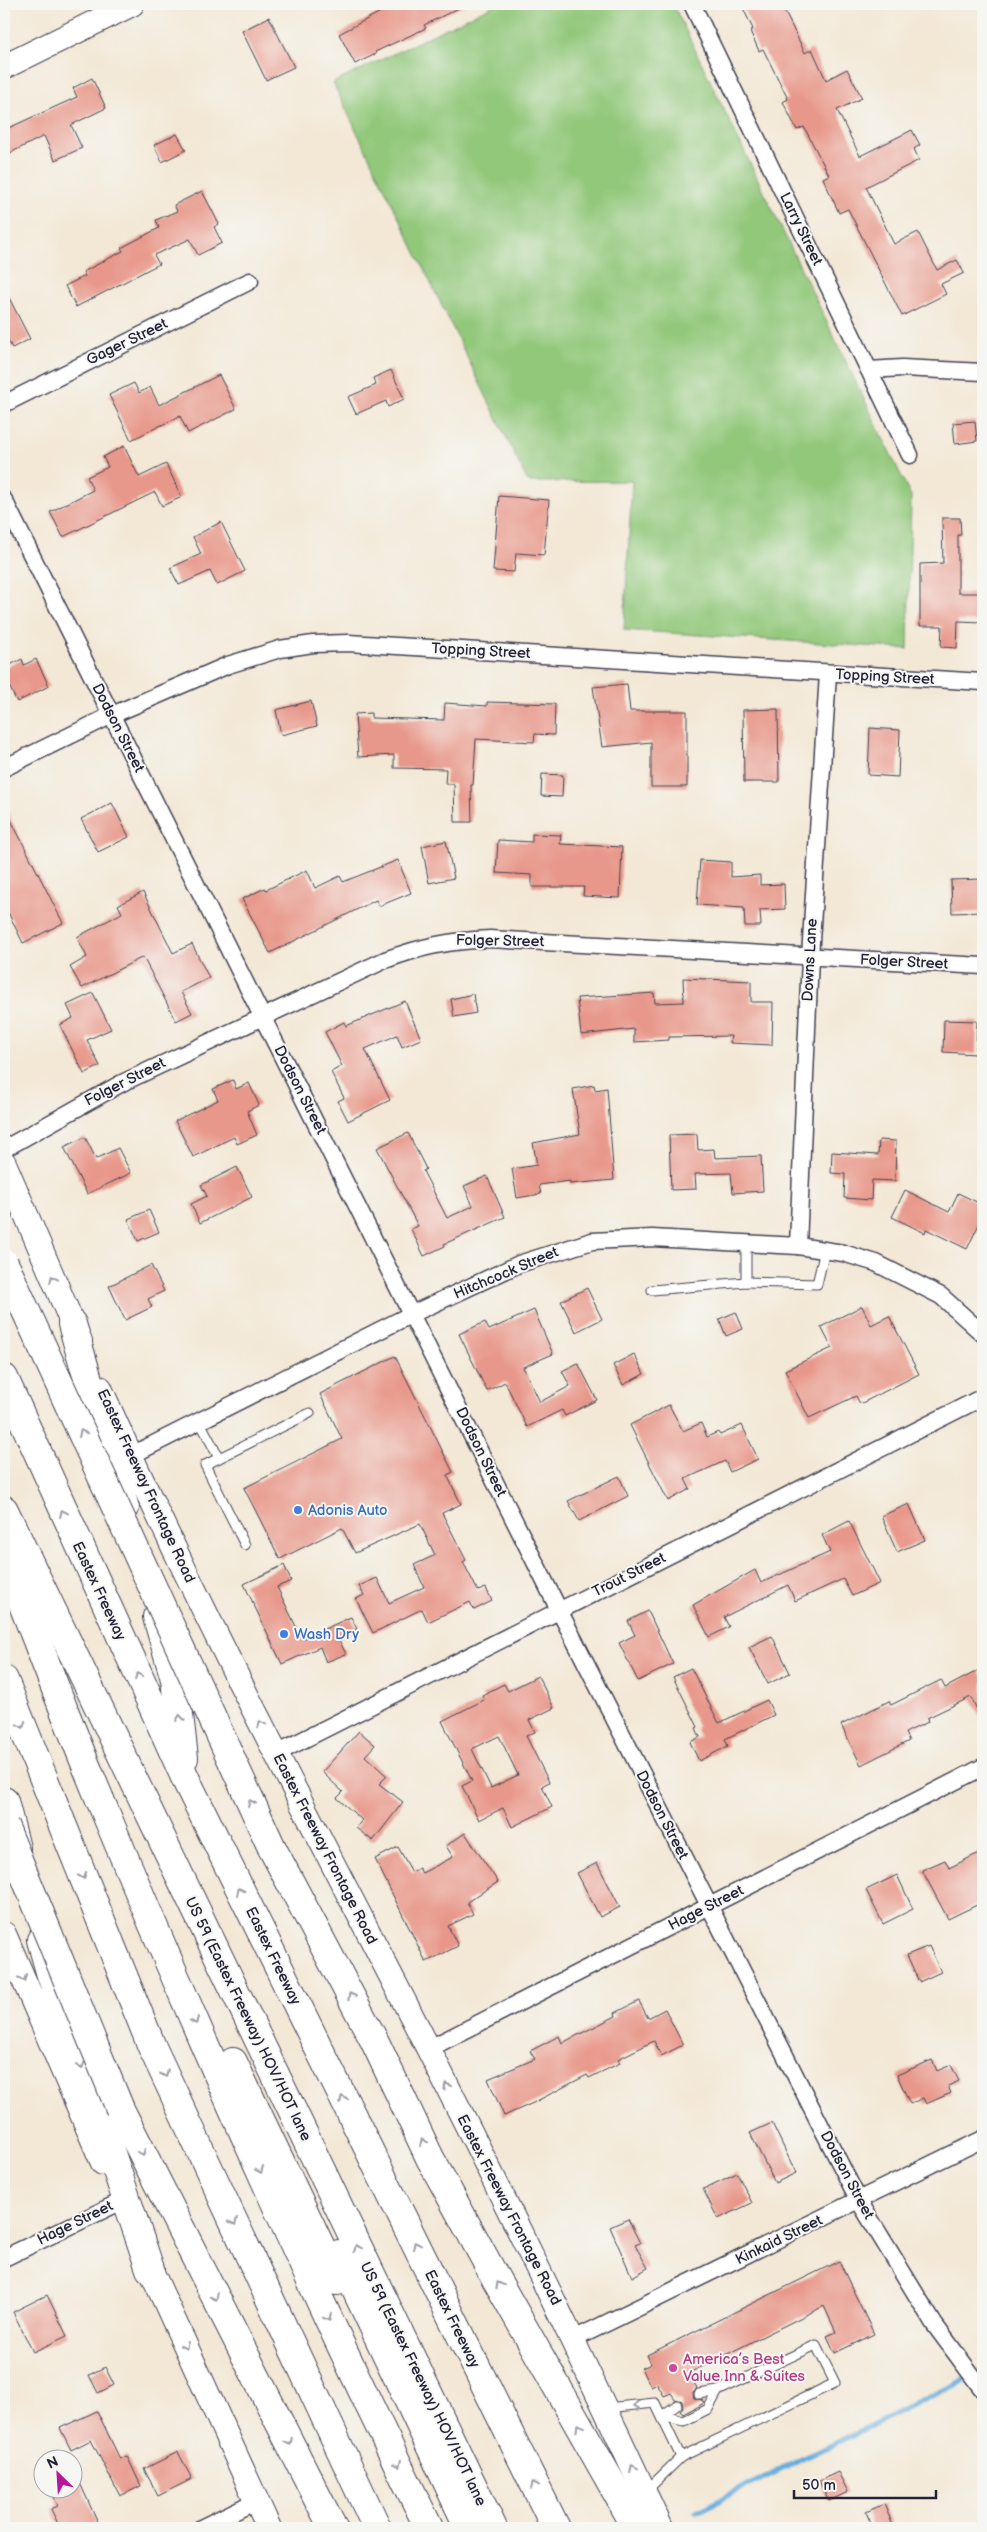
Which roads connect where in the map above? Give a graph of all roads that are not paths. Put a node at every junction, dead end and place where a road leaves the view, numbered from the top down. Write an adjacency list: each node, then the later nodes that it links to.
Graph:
1 (132, 4): 3 (main road)
2 (692, 4): 5 (street, Larry Street)
3 (4, 68)
4 (250, 281): 7 (street, Gager Street)
5 (869, 370): 6 (street); 8 (street, Larry Street)
6 (983, 372)
7 (4, 404)
8 (910, 455)
9 (4, 500): 12 (street, Dodson Street)
10 (828, 674): 11 (street, Topping Street); 12 (street, Topping Street); 14 (street, Downs Lane)
11 (983, 682)
12 (112, 715): 13 (street, Topping Street); 16 (street, Dodson Street)
13 (4, 768)
14 (810, 957): 15 (street, Folger Street); 16 (street, Folger Street); 20 (street, Downs Lane)
15 (983, 966)
16 (263, 1016): 17 (street, Folger Street); 25 (street, Dodson Street)
17 (4, 1149)
18 (4, 1163): 26 (main road, Eastex Freeway Frontage Road, one-way to 18)
19 (746, 1243): 20 (street, Hitchcock Street); 23 (lane); 25 (street, Hitchcock Street)
20 (798, 1246): 21 (street, Hitchcock Street)
21 (825, 1250): 23 (lane); 27 (street, Hitchcock Street)
22 (4, 1263): 72 (highway, one-way to 22, bridge)
23 (746, 1282): 24 (lane)
24 (652, 1290)
25 (412, 1314): 31 (street, Hitchcock Street); 37 (street, Dodson Street)
26 (72, 1324): 32 (main road, Eastex Freeway Frontage Road); 41 (highway, one-way to 26)
27 (983, 1334)
28 (4, 1378): 41 (highway, Eastex Freeway, one-way to 28)
29 (983, 1397): 37 (street, Trout Street)
30 (310, 1413): 33 (lane)
31 (200, 1422): 32 (street, Hitchcock Street); 33 (lane)
32 (130, 1456): 39 (main road, Eastex Freeway Frontage Road, one-way to 32)
33 (219, 1458): 35 (lane)
34 (4, 1510): 50 (highway); 70 (highway, US 59 (Eastex Freeway) HOV/HOT lane, one-way to 34)
35 (245, 1545)
36 (7, 1564): 50 (highway); 67 (highway, one-way to 67)
37 (559, 1610): 39 (street, Trout Street); 44 (street, Dodson Street)
38 (4, 1680): 66 (highway, one-way to 66)
39 (276, 1754): 46 (main road, Eastex Freeway Frontage Road)
40 (983, 1767): 44 (street, Hage Street)
41 (188, 1784): 71 (highway, Eastex Freeway, one-way to 41)
42 (4, 1801): 52 (highway, one-way to 52)
43 (4, 1826): 65 (highway, one-way to 65, bridge)
44 (708, 1907): 46 (street, Hage Street); 48 (street, Dodson Street)
45 (4, 1934): 49 (main road, one-way to 49)
46 (428, 2049): 53 (main road, Eastex Freeway Frontage Road, one-way to 46)
47 (983, 2139): 48 (street, Kinkaid Street)
48 (859, 2201): 53 (street, Kinkaid Street); 55 (street, Dodson Street)
49 (120, 2202): 51 (street, Hage Street); 52 (main road)
50 (330, 2251): 68 (highway); 69 (highway)
51 (4, 2258)
52 (150, 2270): 62 (main road, one-way to 62)
53 (574, 2339): 58 (main road, Eastex Freeway Frontage Road)
54 (718, 2390): 56 (lane); 59 (lane); 60 (lane)
55 (983, 2390)
56 (699, 2394)
57 (677, 2405): 59 (lane)
58 (606, 2408): 59 (lane, one-way to 58); 61 (main road, Eastex Freeway Frontage Road, one-way to 58)
59 (662, 2416): 60 (lane)
60 (681, 2457): 61 (lane)
61 (644, 2493): 73 (main road, Eastex Freeway Frontage Road)
62 (256, 2501): 63 (street); 64 (main road)
63 (201, 2528)
64 (269, 2528)
65 (333, 2528)
66 (377, 2528)
67 (429, 2528)
68 (452, 2528)
69 (469, 2528)
70 (492, 2528)
71 (556, 2528)
72 (640, 2528)
73 (661, 2528)

